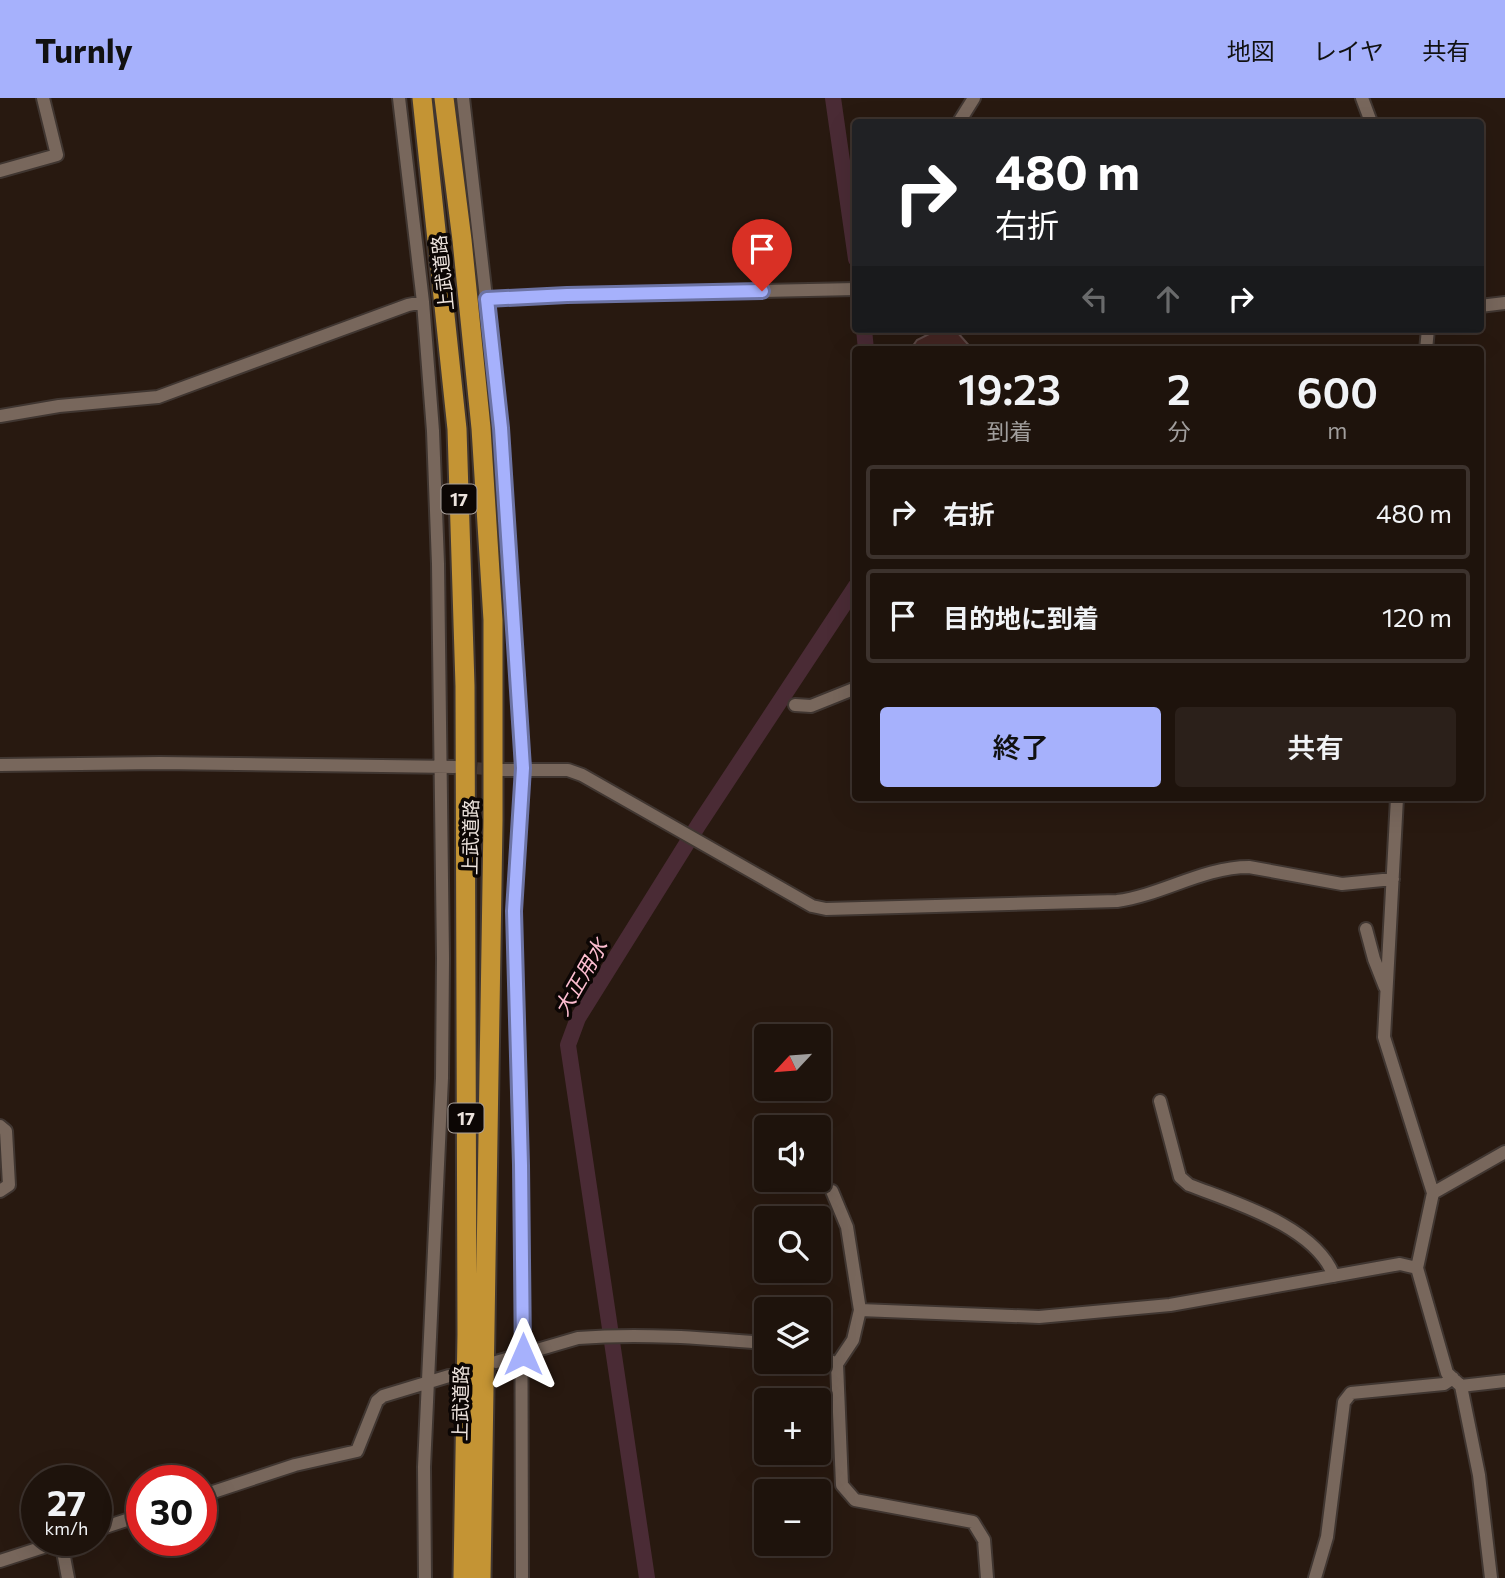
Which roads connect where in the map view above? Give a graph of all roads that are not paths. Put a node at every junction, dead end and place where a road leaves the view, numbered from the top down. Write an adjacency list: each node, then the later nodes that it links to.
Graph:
1 (43, 98): 10 (street)
2 (399, 98): 13 (street)
3 (422, 98): 47 (highway, 上武道路 / 17)
4 (444, 98): 47 (highway, 上武道路 / 17)
5 (463, 98): 12 (street)
6 (974, 98): 8 (street)
7 (1364, 99): 9 (street)
8 (961, 119)
9 (1370, 119)
10 (0, 171)
11 (851, 290): 12 (street)
12 (487, 299): 22 (street)
13 (424, 302): 16 (street); 20 (street)
14 (1505, 303): 15 (street)
15 (1484, 306)
16 (0, 416)
17 (852, 690): 18 (street)
18 (795, 705)
19 (0, 765): 20 (street)
20 (440, 766): 21 (street); 44 (street)
21 (455, 767)
22 (523, 768): 23 (street); 25 (street); 38 (street)
23 (499, 769)
24 (1397, 801): 25 (street)
25 (1393, 878): 27 (street)
26 (1366, 929): 27 (street)
27 (1387, 990): 33 (street)
28 (1160, 1101): 35 (street)
29 (0, 1126): 31 (street)
30 (1505, 1152): 33 (street)
31 (0, 1191)
32 (832, 1191): 36 (street)
33 (1433, 1193): 34 (street)
34 (1417, 1268): 35 (street); 45 (street)
35 (1334, 1276): 36 (street)
36 (860, 1310): 41 (street)
37 (754, 1342): 38 (street)
38 (523, 1354): 40 (street); 57 (street)
39 (831, 1361): 41 (street)
40 (496, 1362)
41 (837, 1364): 58 (street)
42 (449, 1376): 44 (street)
43 (1505, 1381): 45 (street)
44 (429, 1382): 46 (street); 52 (street)
45 (1457, 1382): 59 (street); 60 (street)
46 (217, 1491)
47 (472, 1494): 53 (highway, 17); 54 (highway, 上武道路 / 17); 55 (highway, 上武道路 / 17); 56 (highway, 17)
48 (21, 1555): 50 (street)
49 (65, 1556): 51 (street)
50 (0, 1562)
51 (68, 1578)
52 (425, 1578)
53 (458, 1578)
54 (463, 1578)
55 (481, 1578)
56 (488, 1578)
57 (522, 1578)
58 (987, 1578)
59 (1315, 1578)
60 (1491, 1578)

